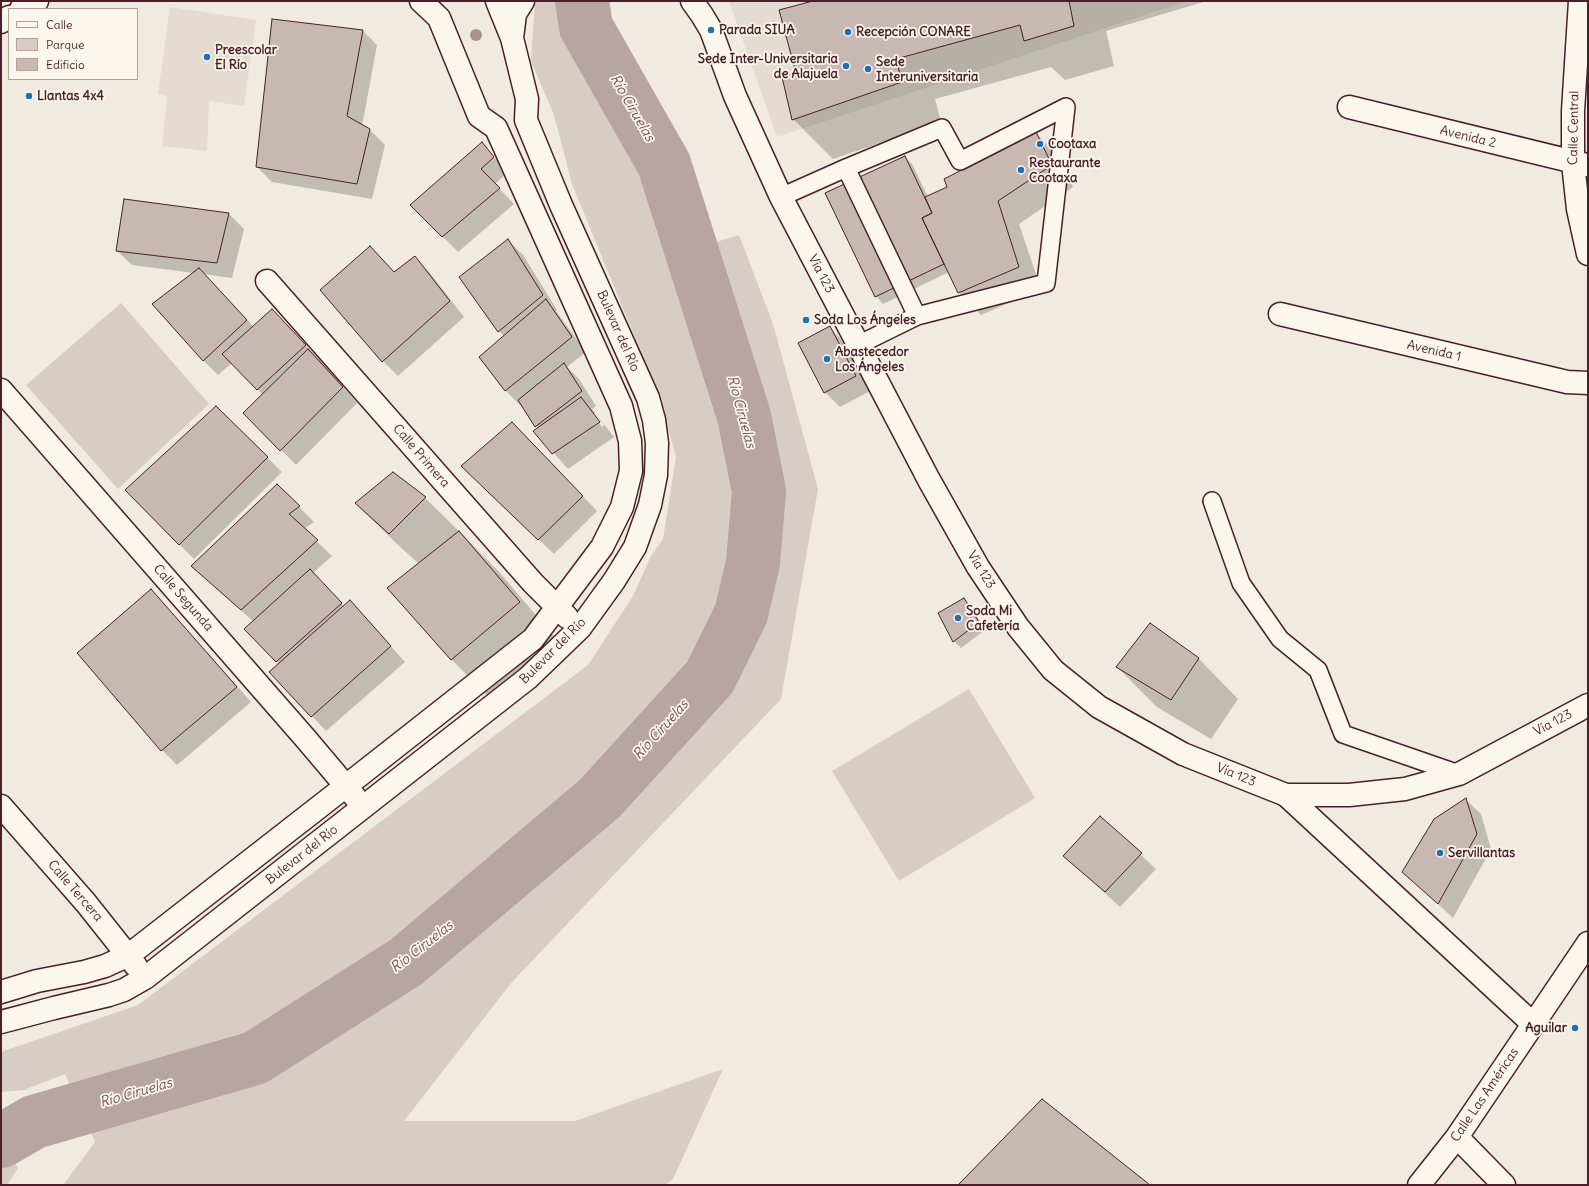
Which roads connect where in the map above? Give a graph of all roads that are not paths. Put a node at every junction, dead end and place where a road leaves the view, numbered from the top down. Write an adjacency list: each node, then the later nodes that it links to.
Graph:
1 (36, 1): 7 (street)
2 (421, 1): 8 (street, Bulevar del Río)
3 (497, 1): 9 (street, Bulevar del Río)
4 (523, 1): 9 (street, Bulevar del Río)
5 (692, 1): 15 (street, Vía 123)
6 (1580, 1): 11 (street, Calle Central)
7 (23, 8)
8 (440, 9): 14 (street, Bulevar del Río)
9 (512, 38): 12 (street, Bulevar del Río)
10 (1349, 107): 11 (street, Avenida 2)
11 (1580, 164): 16 (street, Calle Central)
12 (545, 166): 14 (street); 25 (street, Bulevar del Río)
13 (846, 168): 15 (lane); 19 (lane); 19 (lane)
14 (517, 178): 24 (street, Bulevar del Río)
15 (781, 197): 20 (street, Vía 123)
16 (1588, 254)
17 (267, 281): 24 (street, Calle Primera)
18 (1280, 314): 21 (street, Avenida 1)
19 (917, 316): 20 (lane)
20 (858, 345): 29 (street, Vía 123)
21 (1588, 383)
22 (1, 390): 28 (street, Calle Segunda)
23 (1212, 501): 27 (lane)
24 (557, 608): 25 (street, Calle Primera); 28 (street, Bulevar del Río)
25 (580, 628): 31 (street, Bulevar del Río)
26 (1588, 705): 27 (street, Vía 123)
27 (1459, 774): 29 (street, Vía 123)
28 (346, 786): 31 (street, Calle Segunda); 33 (street, Bulevar del Río)
29 (1286, 795): 37 (street)
30 (1, 806): 33 (street, Calle Tercera)
31 (364, 807): 34 (street, Bulevar del Río)
32 (1587, 948): 37 (street, Calle Las Américas)
33 (129, 955): 34 (street, Calle Tercera); 35 (street, Bulevar del Río)
34 (145, 978): 36 (street, Bulevar del Río)
35 (1, 992)
36 (1, 1022)
37 (1533, 1024): 38 (street, Calle Las Américas)
38 (1457, 1137): 39 (street, Calle Las Américas); 40 (street)
39 (1419, 1185)
40 (1504, 1185)

